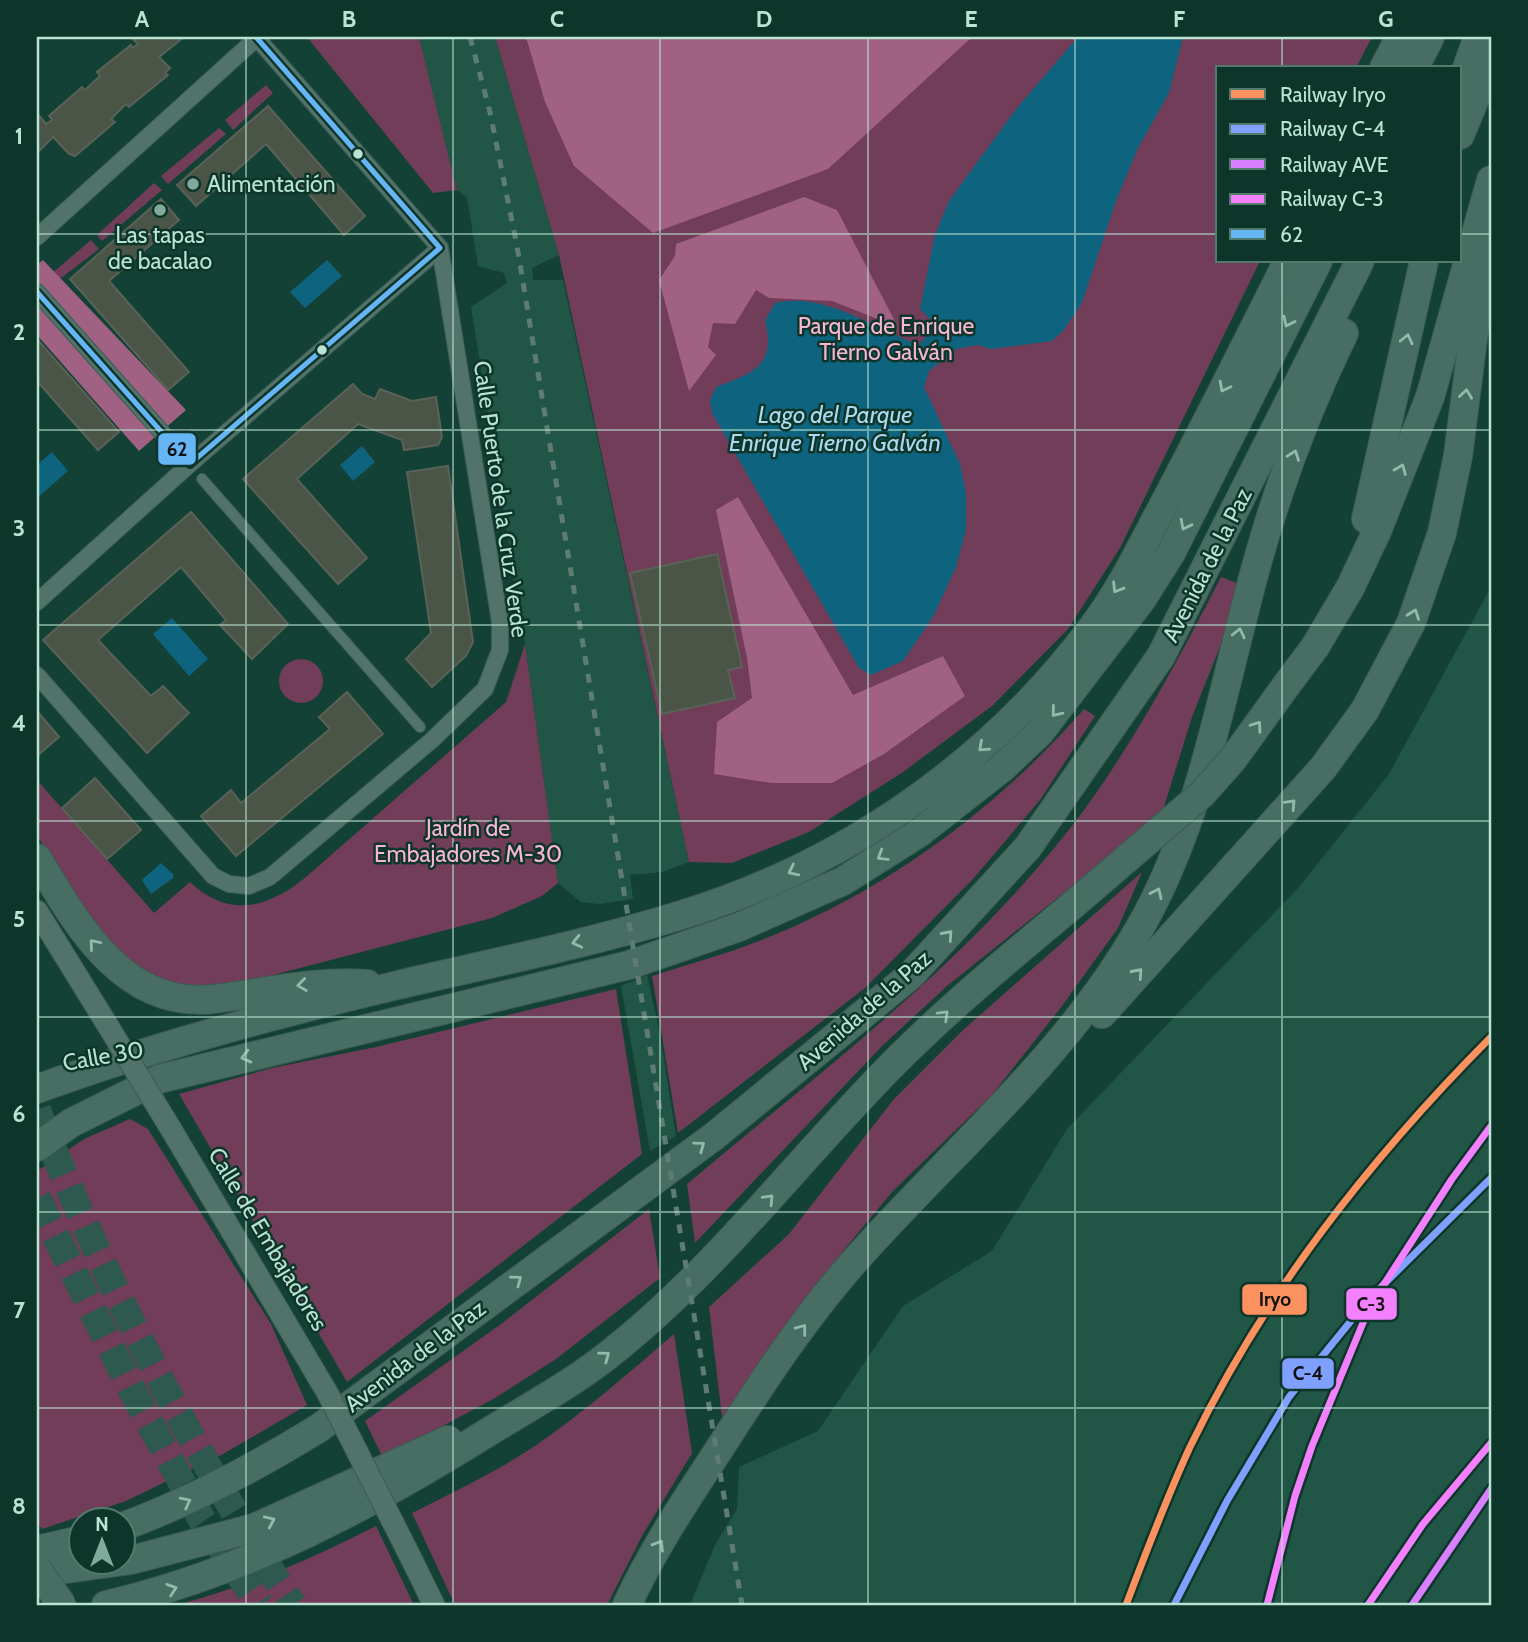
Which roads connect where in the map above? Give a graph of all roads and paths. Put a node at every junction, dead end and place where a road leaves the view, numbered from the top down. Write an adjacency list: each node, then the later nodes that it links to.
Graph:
1 (257, 37): 12 (street); 14 (street)
2 (1400, 37): 6 (highway)
3 (1430, 37): 7 (highway)
4 (1477, 37): 8 (highway); 9 (highway)
5 (1491, 60): 10 (highway)
6 (1385, 66)
7 (1415, 66)
8 (1461, 66)
9 (1462, 81)
10 (1462, 130)
11 (1491, 180): 25 (highway, one-way to 11)
12 (37, 237)
13 (1491, 246): 34 (highway, one-way to 13)
14 (440, 248): 21 (street); 24 (street, Calle Puerto de la Cruz Verde)
15 (1288, 262): 29 (highway, one-way to 29)
16 (1317, 262): 33 (highway, one-way to 33)
17 (1359, 262): 36 (highway, Avenida de la Paz, one-way to 17)
18 (1379, 262): 34 (highway, one-way to 18)
19 (1424, 262): 25 (highway, one-way to 19)
20 (37, 292): 21 (street)
21 (190, 464): 23 (street)
22 (202, 479): 26 (street)
23 (37, 602)
24 (37, 675)
25 (1289, 682): 35 (highway, one-way to 25, bridge)
26 (420, 727)
27 (37, 858): 29 (highway, one-way to 27)
28 (37, 911): 42 (main road, Calle de Embajadores, bridge)
29 (394, 986): 30 (highway)
30 (169, 1044): 31 (highway, Calle 30); 32 (highway)
31 (37, 1068)
32 (37, 1089)
33 (37, 1147)
34 (850, 1266): 43 (highway, one-way to 34)
35 (549, 1395): 39 (highway, one-way to 35); 41 (highway, one-way to 35)
36 (136, 1522)
37 (66, 1543): 38 (highway)
38 (37, 1550)
39 (37, 1571): 40 (highway, bridge)
40 (62, 1605)
41 (106, 1605)
42 (434, 1605)
43 (626, 1605)

